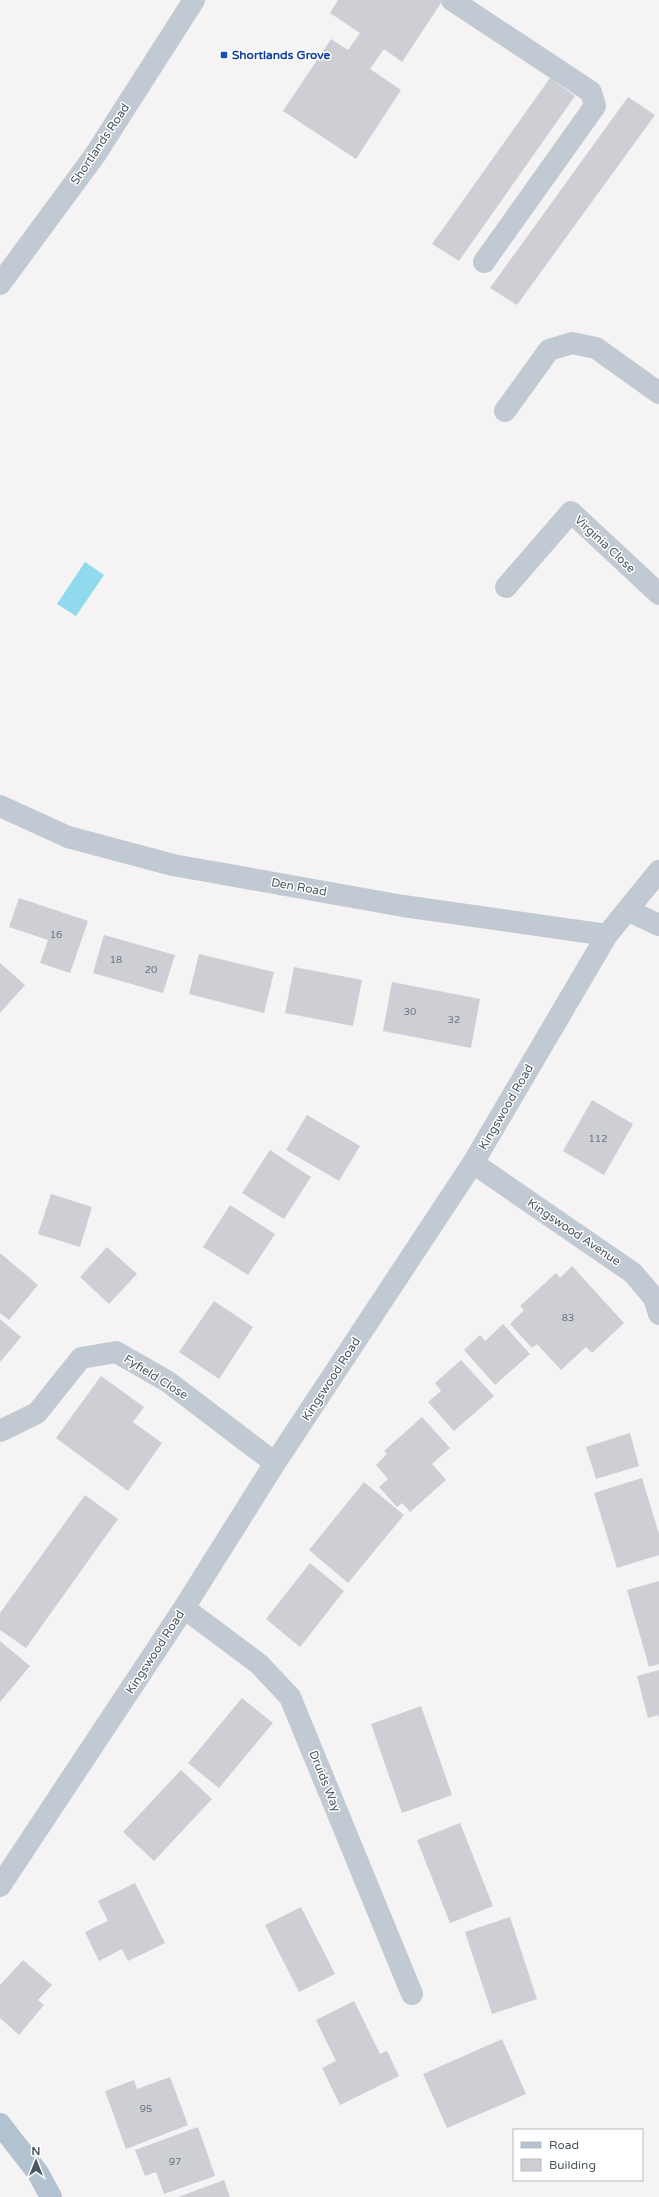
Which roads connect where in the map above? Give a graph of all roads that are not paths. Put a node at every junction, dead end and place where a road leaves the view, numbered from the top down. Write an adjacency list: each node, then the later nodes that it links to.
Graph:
1 (194, 0): 4 (street, Shortlands Road)
2 (452, 0): 3 (street)
3 (484, 262)
4 (1, 283)
5 (659, 393): 6 (street)
6 (505, 411)
7 (506, 587): 8 (street, Virginia Close)
8 (659, 594)
9 (0, 806): 13 (street, Den Road)
10 (659, 871): 11 (street, Kingswood Road)
11 (627, 910): 12 (street); 13 (street, Kingswood Road)
12 (659, 925)
13 (607, 935): 14 (street, Kingswood Road)
14 (473, 1163): 15 (street, Kingswood Avenue); 17 (street, Kingswood Road)
15 (659, 1314)
16 (0, 1431): 17 (street, Fyfield Close)
17 (275, 1463): 18 (street, Kingswood Road)
18 (184, 1608): 19 (street, Kingswood Road); 20 (street, Druids Way)
19 (0, 1886)
20 (412, 1994)
21 (0, 2124): 22 (main road)
22 (51, 2197)

